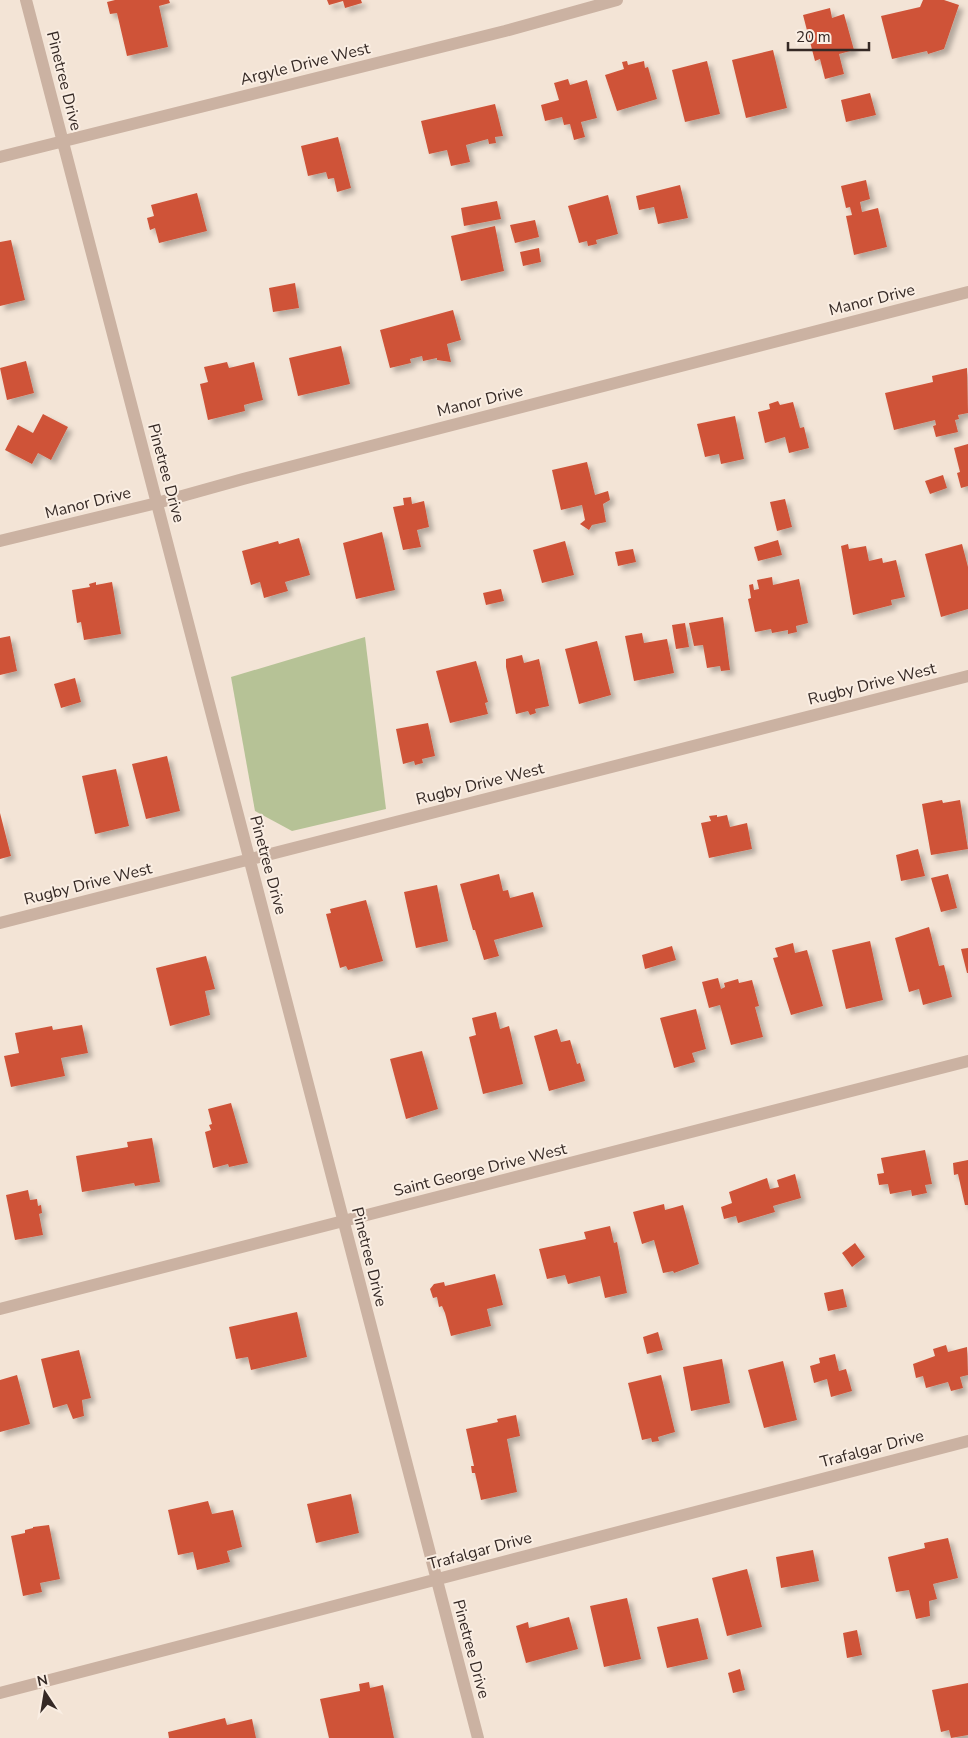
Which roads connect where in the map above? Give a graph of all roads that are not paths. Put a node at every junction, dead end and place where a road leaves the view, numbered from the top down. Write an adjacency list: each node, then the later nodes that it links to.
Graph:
1 (26, 0): 3 (street, Pinetree Drive)
2 (617, 0): 3 (street, Argyle Drive West)
3 (62, 141): 4 (street, Argyle Drive West); 6 (street, Pinetree Drive)
4 (0, 157)
5 (968, 292): 6 (street, Manor Drive)
6 (157, 503): 7 (street, Manor Drive); 9 (street, Pinetree Drive)
7 (0, 541)
8 (968, 676): 9 (street, Rugby Drive West)
9 (249, 859): 10 (street, Rugby Drive West); 12 (street, Pinetree Drive)
10 (0, 923)
11 (968, 1061): 12 (street, Saint George Drive West)
12 (343, 1222): 13 (street, Saint George Drive West); 15 (street, Pinetree Drive)
13 (0, 1309)
14 (968, 1441): 15 (street, Trafalgar Drive)
15 (435, 1579): 16 (street, Trafalgar Drive); 17 (street, Pinetree Drive)
16 (0, 1693)
17 (478, 1738)

